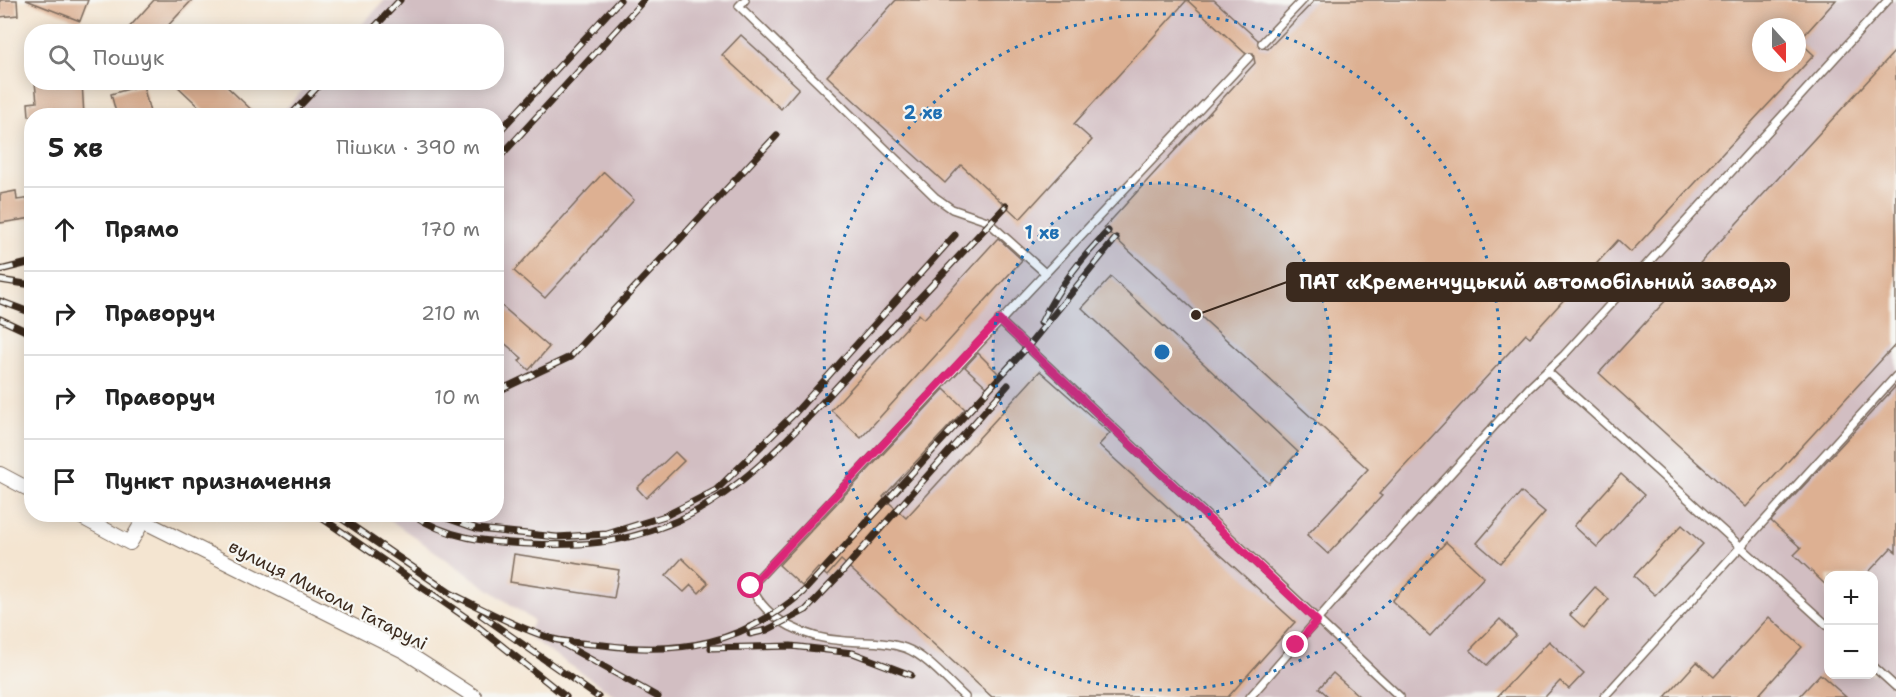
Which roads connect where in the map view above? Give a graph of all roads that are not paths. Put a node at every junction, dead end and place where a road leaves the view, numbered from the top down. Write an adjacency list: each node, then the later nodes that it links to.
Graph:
1 (745, 0): 6 (lane)
2 (1303, 0): 4 (lane)
3 (1888, 0): 8 (lane)
4 (1262, 43)
5 (1249, 57): 6 (lane)
6 (1044, 272): 7 (lane)
7 (999, 320): 16 (lane); 21 (lane)
8 (1547, 371): 15 (lane); 16 (lane)
9 (1896, 376): 15 (lane)
10 (0, 474): 11 (street)
11 (24, 487)
12 (91, 522): 13 (street, вулиця Миколи Татарулі)
13 (142, 522)
14 (145, 522): 20 (street, вулиця Миколи Татарулі)
15 (1741, 548): 17 (lane); 24 (lane)
16 (1317, 621): 22 (lane); 23 (lane)
17 (1827, 625)
18 (1878, 671): 19 (lane)
19 (1896, 687)
20 (476, 697)
21 (965, 697)
22 (1250, 697)
23 (1400, 697)
24 (1604, 697)

